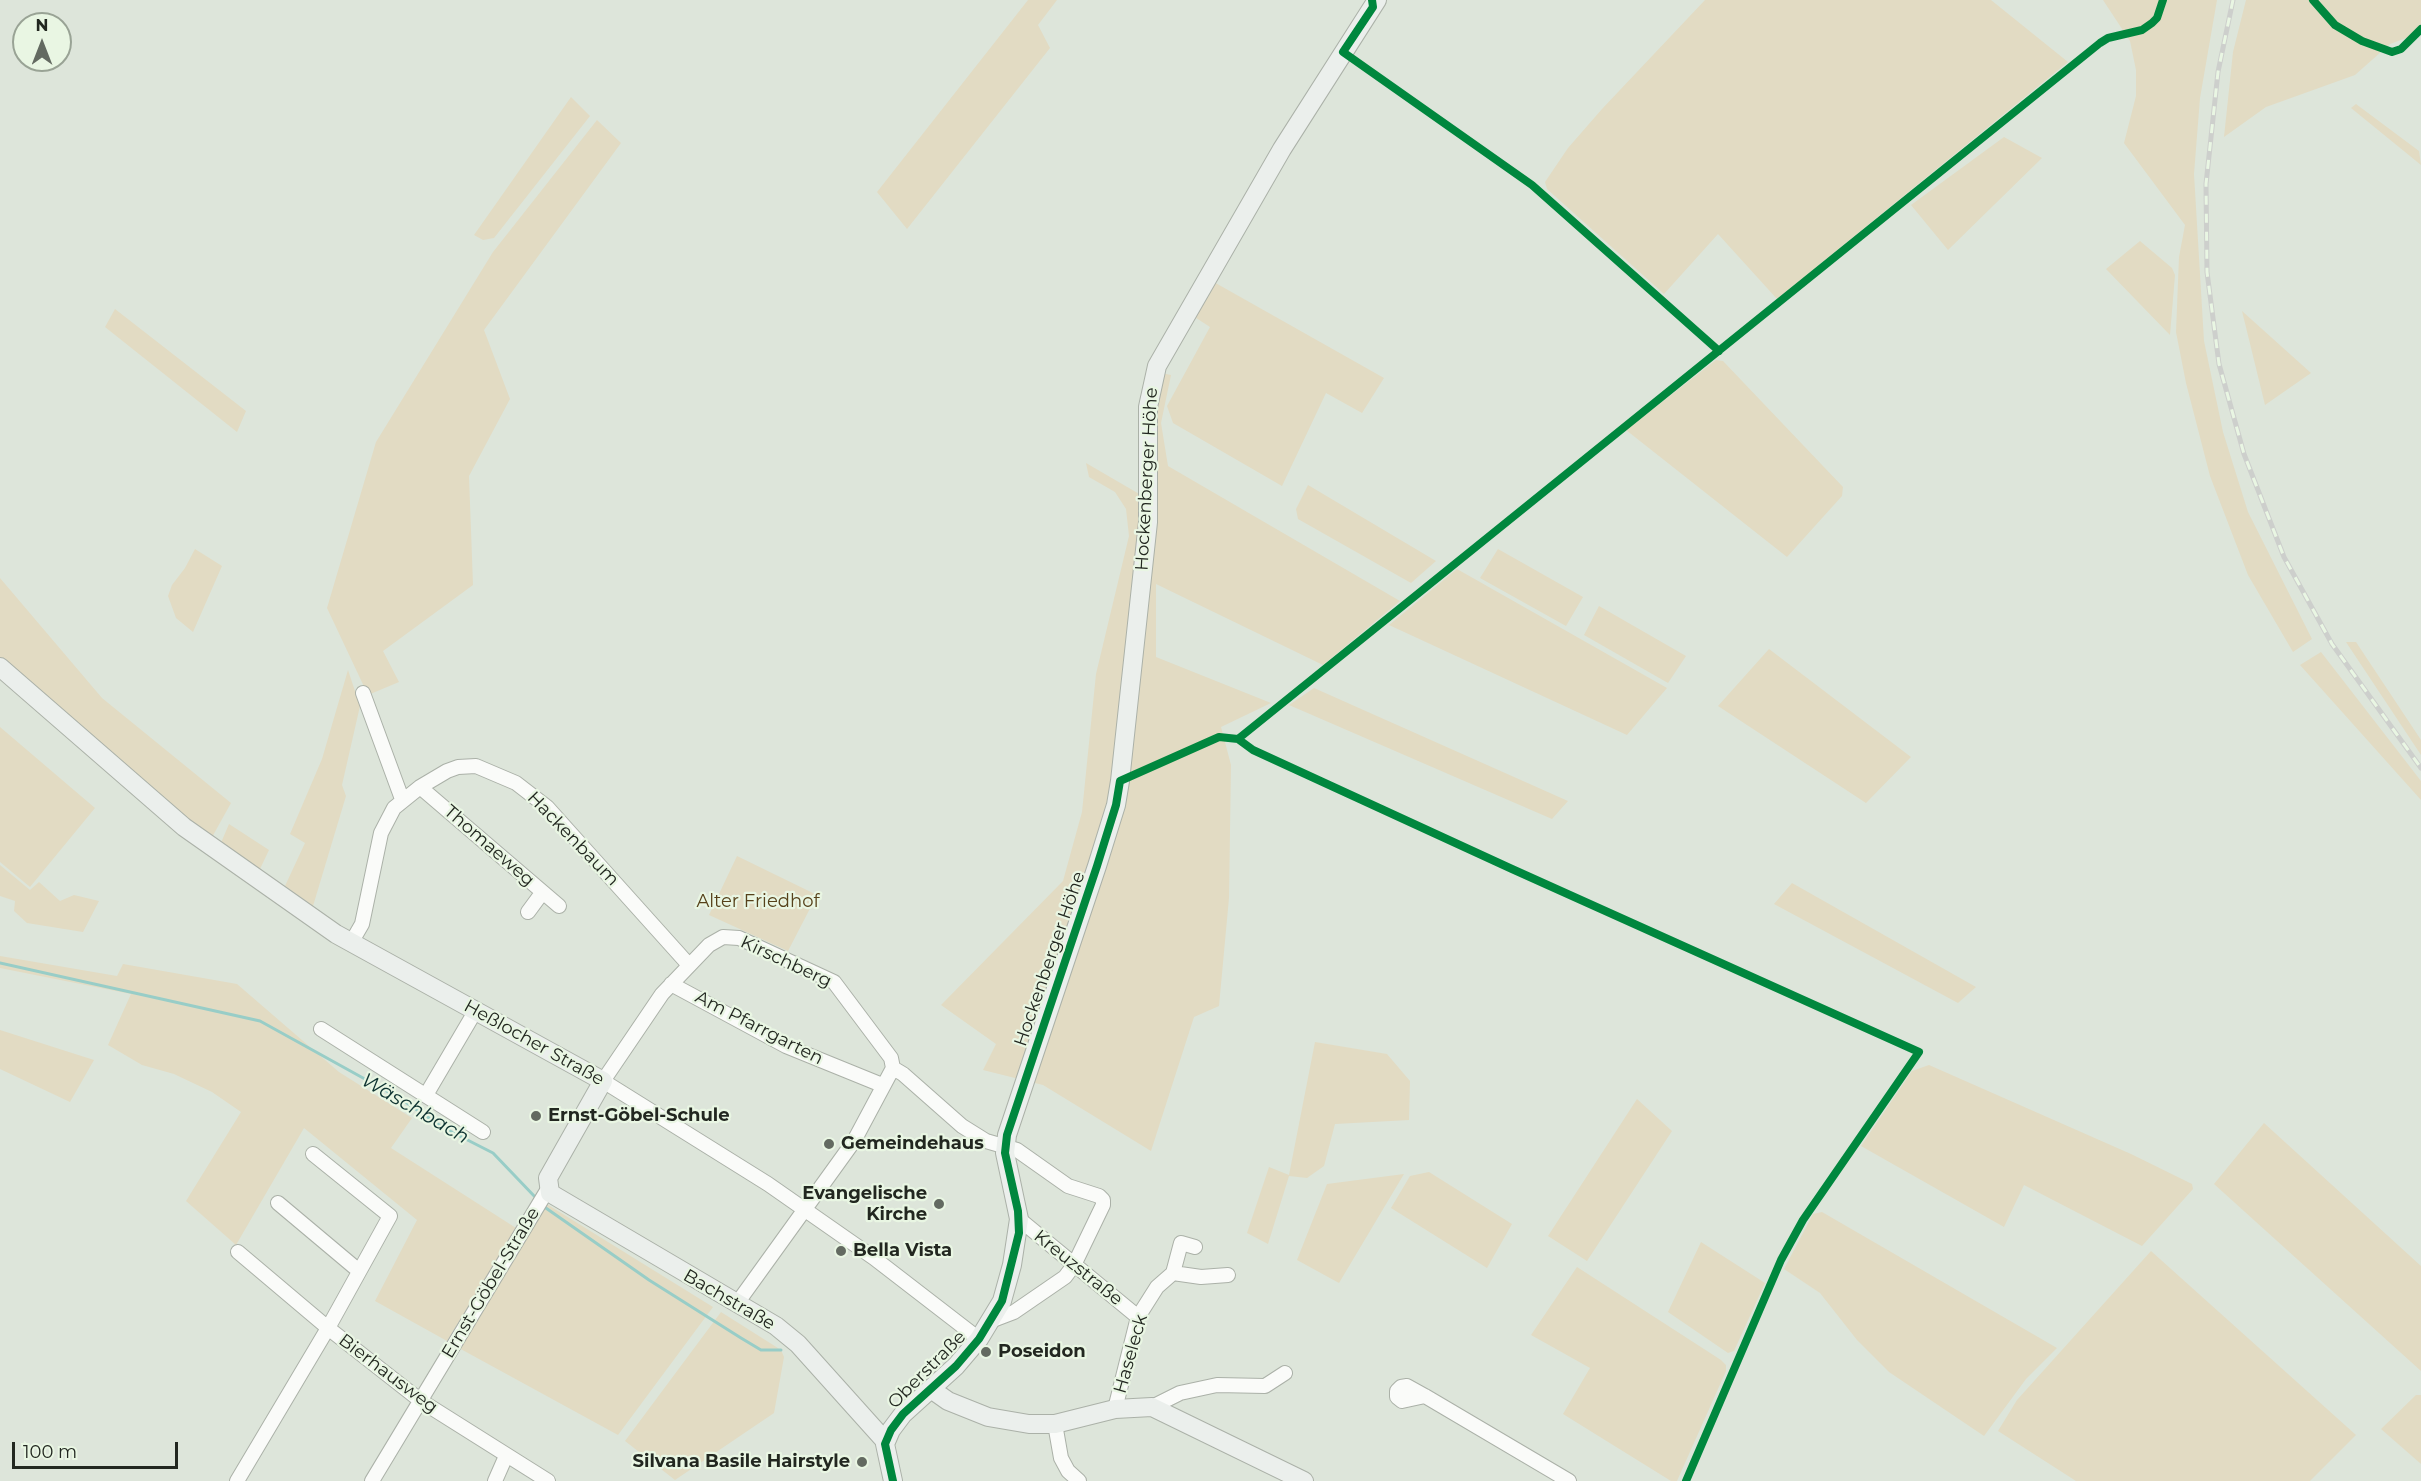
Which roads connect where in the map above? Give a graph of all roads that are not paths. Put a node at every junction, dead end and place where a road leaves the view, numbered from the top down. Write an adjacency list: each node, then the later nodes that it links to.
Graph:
1 (1377, 0): 19 (street, Hockenberger Höhe)
2 (0, 667): 9 (street, Heßlocher Straße)
3 (363, 693): 5 (street)
4 (420, 787): 5 (street, Hackenbaum); 6 (street, Thomaeweg); 10 (street, Hackenbaum)
5 (402, 799): 9 (street, Hackenbaum)
6 (542, 893): 7 (street, Thomaeweg); 8 (street)
7 (559, 906)
8 (528, 912)
9 (351, 943): 12 (street, Heßlocher Straße)
10 (688, 964): 11 (street, Kirschberg); 14 (street, Kirschberg)
11 (671, 984): 15 (street, Kirschberg); 16 (street, Am Pfarrgarten)
12 (476, 1010): 15 (street, Heßlocher Straße); 17 (street)
13 (321, 1029): 17 (street)
14 (892, 1068): 16 (street); 19 (street, Kirschberg)
15 (603, 1082): 21 (street, Ernst-Göbel-Straße); 23 (street, Heßlocher Straße)
16 (882, 1085): 23 (street)
17 (426, 1095): 18 (street)
18 (483, 1132)
19 (1005, 1145): 24 (street, Oberstraße); 27 (street, Kirschberg)
20 (313, 1154): 28 (street)
21 (546, 1192): 31 (street, Bachstraße); 39 (street, Ernst-Göbel-Straße)
22 (278, 1203): 28 (street)
23 (805, 1210): 31 (street); 35 (street, Heßlocher Straße)
24 (1019, 1219): 27 (street, Kreuzstraße); 33 (street, Oberstraße)
25 (1196, 1247): 29 (street, Haseleck)
26 (238, 1252): 34 (street, Bierhausweg)
27 (1074, 1265): 32 (street, Kreuzstraße); 33 (street)
28 (359, 1271): 34 (street)
29 (1173, 1273): 30 (street); 32 (street, Haseleck)
30 (1228, 1275)
31 (738, 1302): 43 (street, Bachstraße)
32 (1138, 1317): 41 (street, Haseleck)
33 (993, 1320): 35 (street, Oberstraße)
34 (328, 1328): 39 (street, Bierhausweg); 45 (street)
35 (979, 1339): 37 (street, Oberstraße)
36 (1285, 1373): 40 (street)
37 (931, 1389): 42 (street); 43 (street, Oberstraße)
38 (1425, 1396): 52 (street)
39 (421, 1401): 44 (street, Bierhausweg); 46 (street, Ernst-Göbel-Straße)
40 (1152, 1407): 41 (street); 51 (street)
41 (1115, 1409): 42 (street)
42 (1055, 1424): 50 (street)
43 (886, 1442): 49 (street)
44 (506, 1456): 47 (street); 48 (street, Bierhausweg)
45 (237, 1481)
46 (372, 1481)
47 (495, 1481)
48 (548, 1481)
49 (893, 1481)
50 (1079, 1481)
51 (1304, 1481)
52 (1569, 1481)

